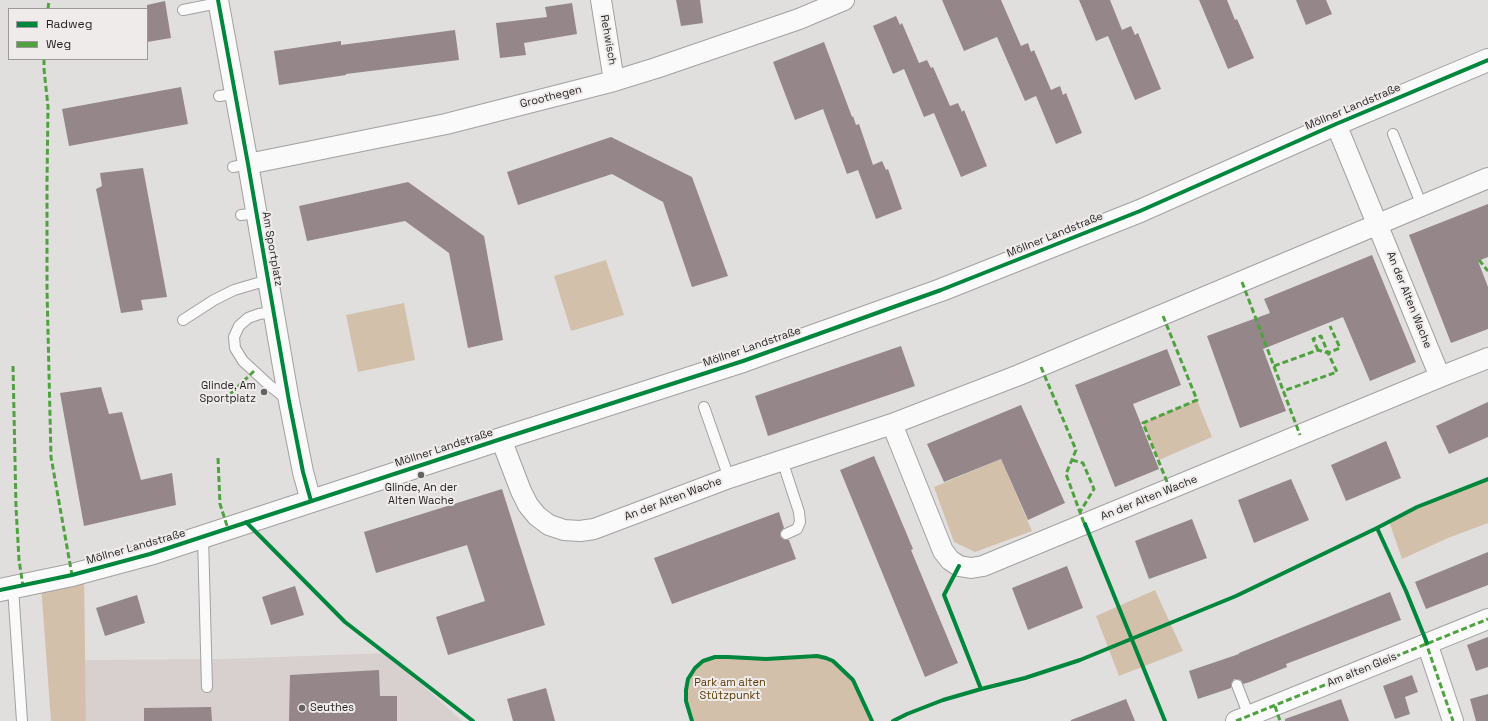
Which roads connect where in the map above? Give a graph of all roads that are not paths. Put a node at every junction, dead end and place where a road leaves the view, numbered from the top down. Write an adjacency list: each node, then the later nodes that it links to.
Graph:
1 (601, 0): 6 (street, Rehwisch)
2 (844, 0): 6 (street, Groothegen)
3 (218, 2): 4 (lane); 9 (street, Am Sportplatz)
4 (183, 10)
5 (1488, 60): 7 (main road, Möllner Landstraße)
6 (614, 81): 9 (street, Groothegen)
7 (1336, 124): 12 (street, An der Alten Wache); 21 (main road, Möllner Landstraße)
8 (1393, 134): 11 (lane)
9 (241, 166): 13 (street, Am Sportplatz)
10 (1488, 178): 11 (street, An der Alten Wache)
11 (1422, 206): 12 (street, An der Alten Wache)
12 (1378, 224): 17 (street, An der Alten Wache); 20 (street, An der Alten Wache)
13 (268, 280): 14 (street, Am Sportplatz); 15 (lane)
14 (274, 312): 18 (street, Am Sportplatz); 18 (lane)
15 (183, 320)
16 (1488, 358): 17 (street, An der Alten Wache)
17 (1440, 377): 20 (street, An der Alten Wache)
18 (289, 401): 24 (street, Am Sportplatz)
19 (704, 407): 23 (lane)
20 (892, 424): 22 (street, An der Alten Wache)
21 (501, 439): 23 (street, An der Alten Wache); 24 (main road, Möllner Landstraße)
22 (782, 460): 23 (street, An der Alten Wache); 25 (lane)
23 (729, 478)
24 (311, 501): 26 (main road, Möllner Landstraße)
25 (786, 534)
26 (203, 537): 27 (main road, Möllner Landstraße); 31 (lane)
27 (7, 589): 34 (lane)
28 (1488, 619): 29 (street, Am alten Gleis)
29 (1427, 643): 32 (street, Am alten Gleis); 35 (street)
30 (1236, 685): 33 (lane)
31 (207, 686)
32 (1278, 713): 33 (street, Am alten Gleis)
33 (1243, 718)
34 (22, 721)
35 (1453, 721)

